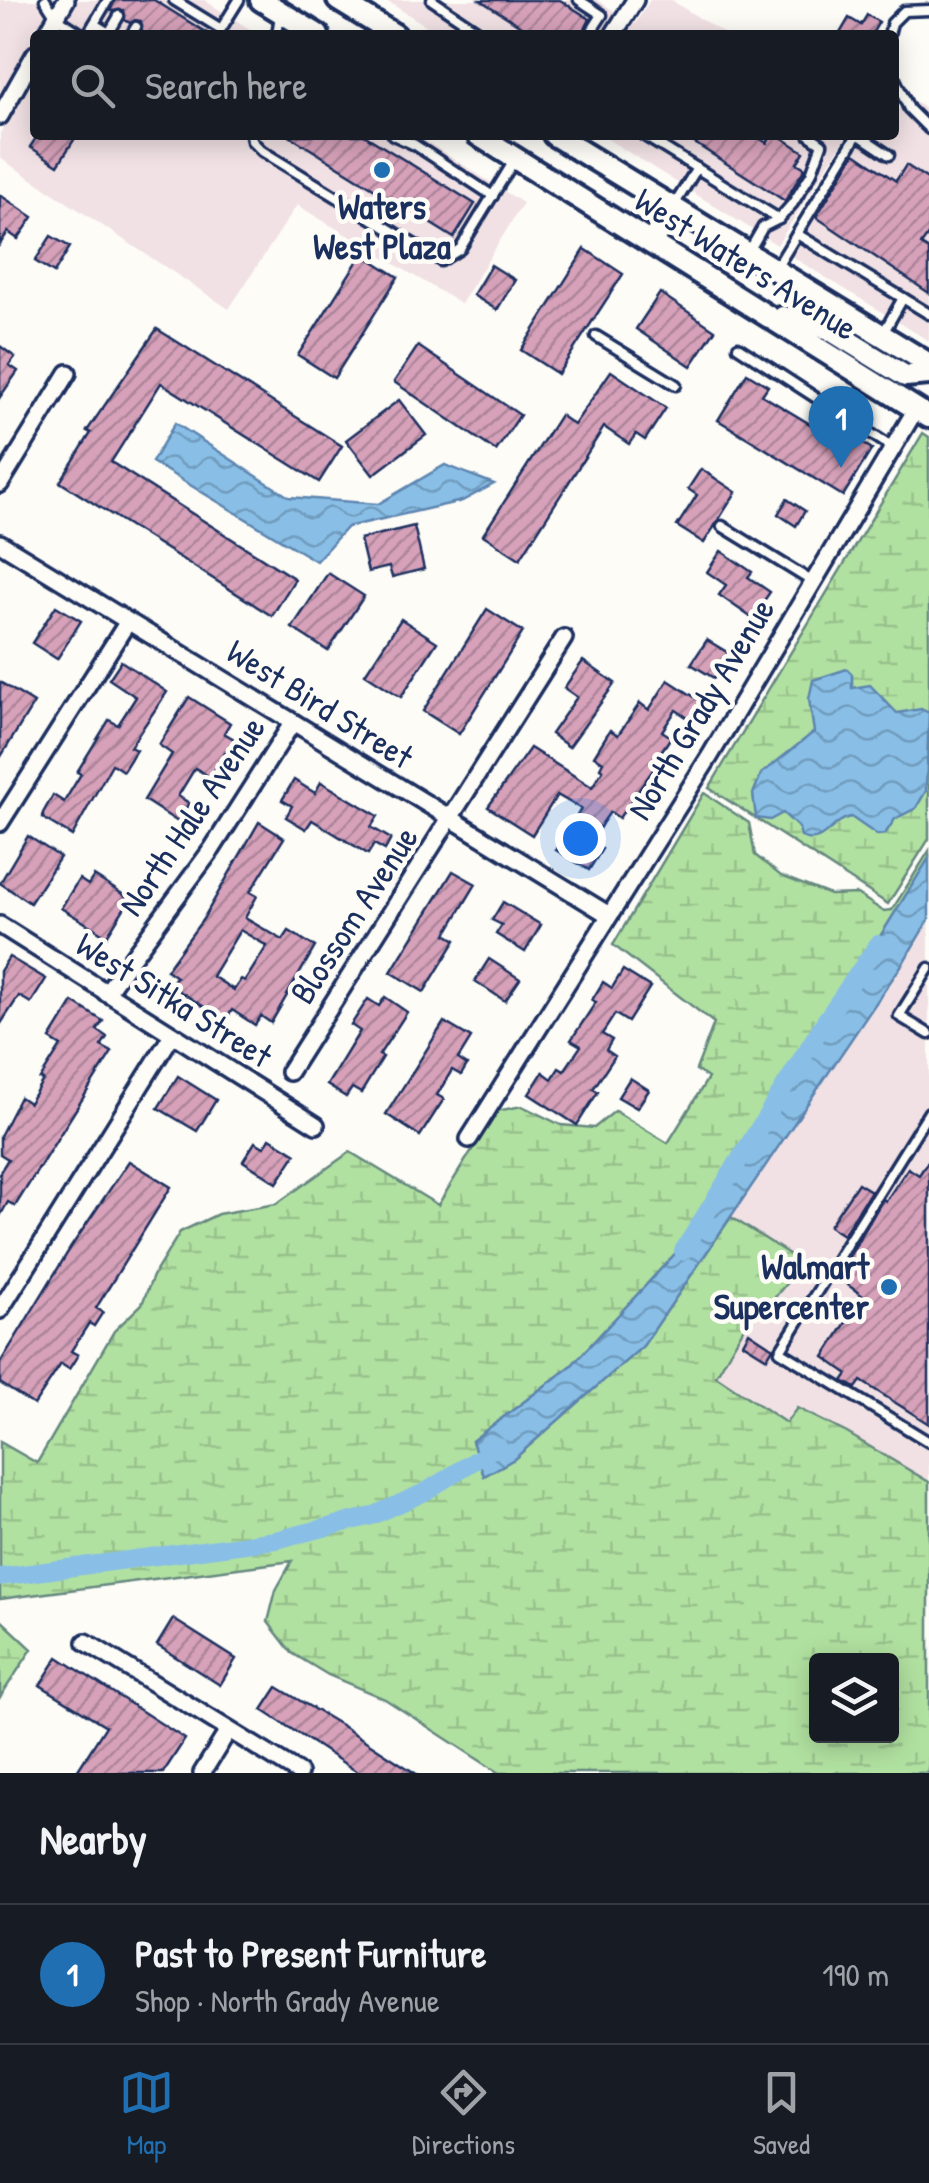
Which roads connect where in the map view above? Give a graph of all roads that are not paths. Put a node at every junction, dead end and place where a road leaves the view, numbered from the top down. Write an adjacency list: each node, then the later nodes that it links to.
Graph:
1 (45, 0): 16 (lane)
2 (66, 0): 16 (street)
3 (108, 0): 18 (lane)
4 (174, 0): 11 (lane); 14 (lane)
5 (239, 0): 19 (lane)
6 (261, 0): 13 (main road)
7 (338, 0): 29 (main road)
8 (432, 0): 30 (lane)
9 (579, 0): 31 (lane)
10 (635, 0): 32 (street)
11 (169, 10)
12 (929, 10): 33 (lane)
13 (280, 12): 27 (lane); 28 (main road)
14 (196, 13): 17 (lane); 19 (lane)
15 (119, 16): 24 (lane)
16 (56, 17): 20 (street); 21 (lane)
17 (190, 22)
18 (94, 24): 22 (lane); 23 (lane)
19 (216, 26): 25 (lane); 26 (lane)
20 (49, 30)
21 (77, 30)
22 (91, 30)
23 (104, 30)
24 (112, 30)
25 (210, 30)
26 (223, 30)
27 (278, 30)
28 (310, 30)
29 (387, 30)
30 (475, 30)
31 (593, 30)
32 (616, 30)
33 (890, 30)
34 (30, 63): 36 (street)
35 (899, 88): 37 (lane)
36 (0, 116)
37 (929, 129)
38 (251, 140): 51 (lane)
39 (404, 140): 47 (lane)
40 (418, 140): 47 (lane)
41 (486, 140): 49 (main road, West Waters Avenue)
42 (562, 140): 52 (main road, West Waters Avenue)
43 (650, 140): 50 (lane)
44 (816, 140): 53 (lane)
45 (855, 140): 54 (lane)
46 (866, 140): 48 (lane)
47 (415, 145): 51 (lane)
48 (889, 155)
49 (515, 159): 51 (lane); 55 (main road, West Waters Avenue)
50 (697, 168): 52 (lane); 53 (lane)
51 (493, 196)
52 (673, 208): 55 (main road); 56 (main road, West Waters Avenue)
53 (779, 218): 56 (lane)
54 (796, 234): 57 (lane); 58 (lane)
55 (651, 243): 59 (main road, West Waters Avenue)
56 (748, 253): 57 (main road, West Waters Avenue)
57 (775, 270): 61 (main road, West Waters Avenue)
58 (903, 298): 60 (lane); 61 (lane)
59 (761, 312): 66 (main road); 68 (main road, West Waters Avenue)
60 (929, 314)
61 (882, 335): 64 (main road, West Waters Avenue)
62 (596, 336): 67 (lane)
63 (738, 347): 69 (lane)
64 (929, 364)
65 (68, 372): 70 (street)
66 (929, 374)
67 (676, 385)
68 (925, 412): 69 (street, North Grady Avenue)
69 (893, 448): 73 (street, North Grady Avenue)
70 (0, 484)
71 (722, 526): 73 (lane)
72 (0, 543): 74 (street, West Bird Street)
73 (813, 582): 79 (street, North Grady Avenue)
74 (127, 623): 76 (street, West Bird Street); 78 (street)
75 (564, 638): 77 (street, Blossom Avenue)
76 (293, 722): 77 (street, West Bird Street); 82 (street, North Hale Avenue)
77 (450, 820): 79 (street, West Bird Street); 85 (street, Blossom Avenue)
78 (0, 823)
79 (609, 915): 88 (street, North Grady Avenue)
80 (0, 926): 82 (street, West Sitka Street)
81 (929, 968): 83 (lane)
82 (106, 993): 84 (street, West Sitka Street)
83 (929, 1034)
84 (172, 1035): 87 (street, West Sitka Street); 89 (street)
85 (289, 1072)
86 (929, 1112): 90 (lane)
87 (316, 1124)
88 (469, 1139)
89 (0, 1310)
90 (929, 1442)
91 (86, 1642): 92 (street)
92 (228, 1731): 93 (street); 94 (street)
93 (202, 1773)
94 (299, 1773)

